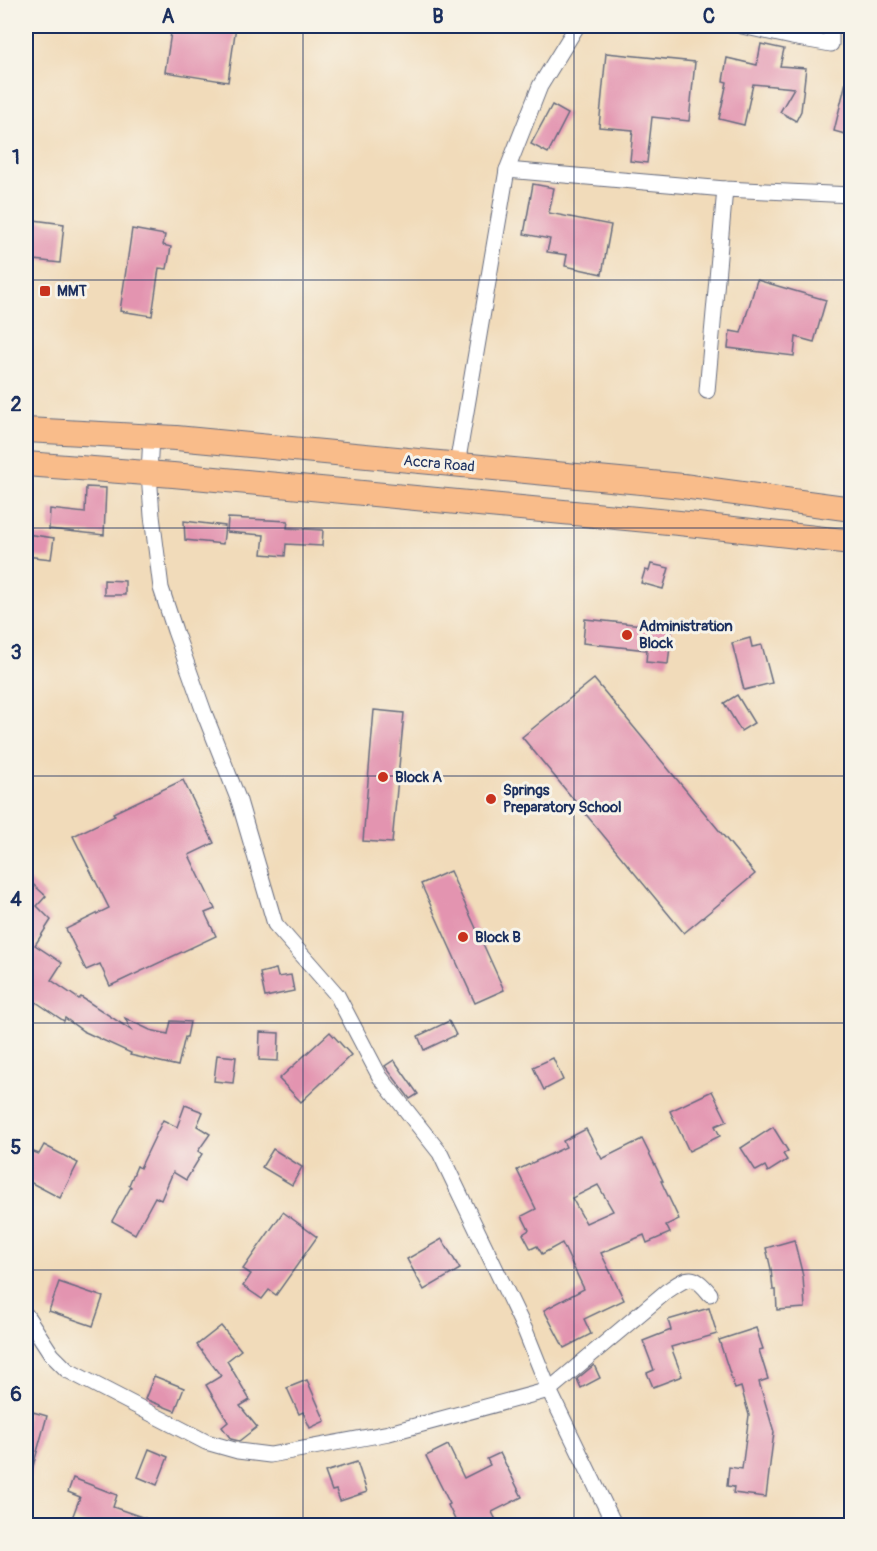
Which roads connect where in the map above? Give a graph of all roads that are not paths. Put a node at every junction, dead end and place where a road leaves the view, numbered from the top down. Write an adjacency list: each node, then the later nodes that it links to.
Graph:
1 (577, 26): 4 (street)
2 (742, 26): 3 (street)
3 (831, 26)
4 (507, 170): 5 (street); 11 (street)
5 (725, 189): 6 (street); 7 (street)
6 (852, 195)
7 (707, 391)
8 (26, 430): 9 (main road, Accra Road)
9 (152, 436): 11 (main road, Accra Road); 12 (street)
10 (26, 464): 12 (main road)
11 (458, 465): 13 (main road, Accra Road)
12 (149, 473): 14 (main road); 17 (street)
13 (852, 509)
14 (852, 542)
15 (710, 1294): 17 (street)
16 (26, 1315): 17 (street)
17 (549, 1390): 18 (street)
18 (615, 1526)

